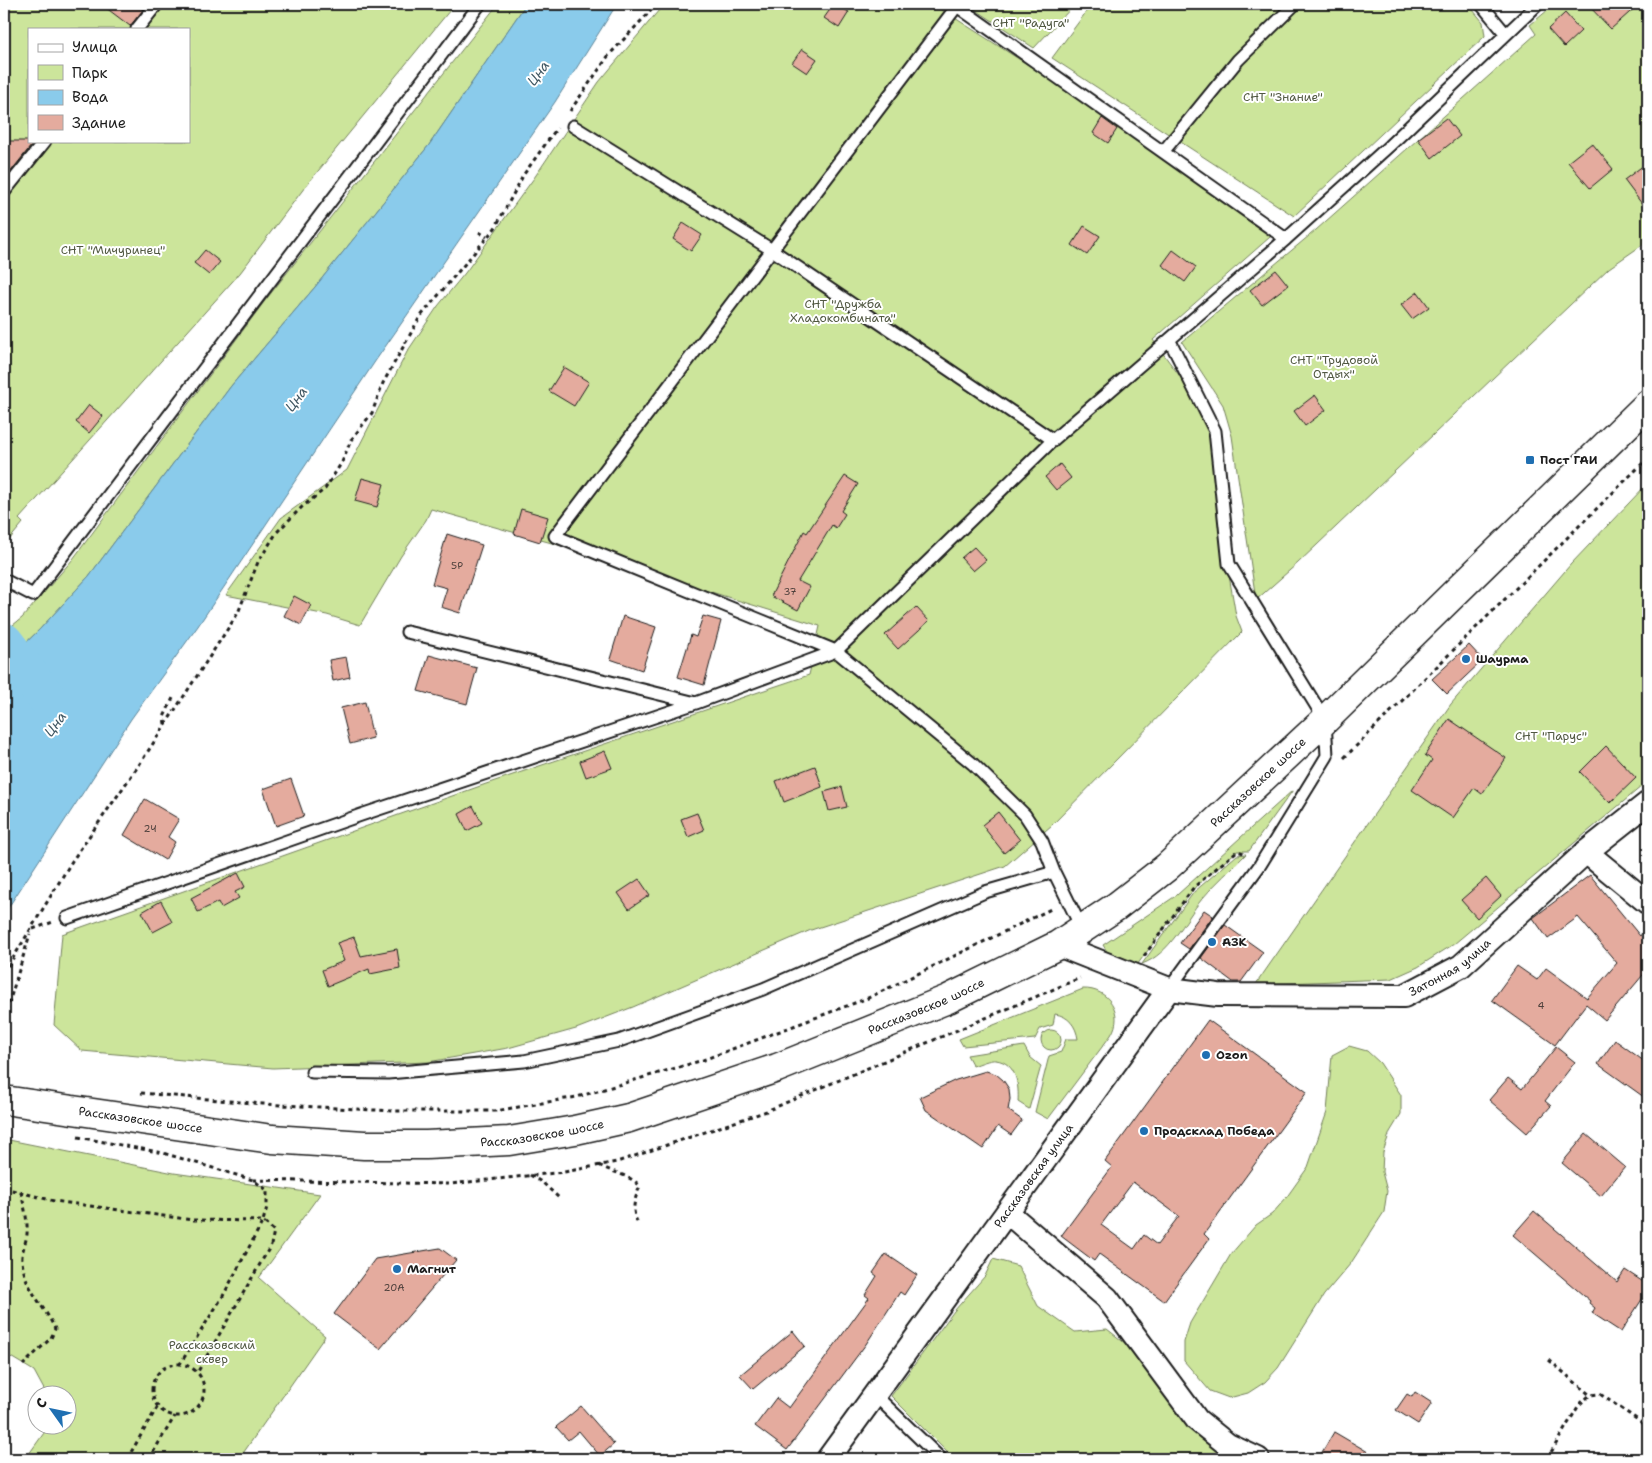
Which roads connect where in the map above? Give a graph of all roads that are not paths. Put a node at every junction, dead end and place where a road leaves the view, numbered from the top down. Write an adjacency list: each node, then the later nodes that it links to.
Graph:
1 (158, 4): 7 (lane)
2 (480, 4): 18 (lane)
3 (1295, 4): 11 (lane)
4 (1481, 4): 8 (lane)
5 (1538, 4): 8 (lane)
6 (955, 5): 11 (lane); 14 (lane)
7 (138, 28)
8 (1505, 33): 13 (lane)
9 (573, 126): 14 (lane)
10 (44, 142): 12 (lane)
11 (1164, 152): 13 (lane)
12 (4, 192)
13 (1286, 239): 15 (lane)
14 (772, 250): 17 (lane); 20 (lane)
15 (1170, 341): 17 (lane); 22 (lane)
16 (1648, 404): 22 (main road, Рассказовское шоссе)
17 (1053, 440): 20 (lane)
18 (4, 580)
19 (407, 632): 21 (lane)
20 (836, 651): 21 (lane); 25 (lane)
21 (696, 703): 27 (lane)
22 (1325, 720): 28 (main road, Рассказовское шоссе); 30 (lane)
23 (1648, 803): 24 (street, Затонная улица)
24 (1586, 852): 26 (street); 30 (street, Затонная улица)
25 (1054, 872): 28 (lane); 31 (lane)
26 (1648, 903)
27 (67, 918)
28 (1082, 929): 29 (main road, Рассказовское шоссе)
29 (1058, 945): 30 (street); 32 (main road, Рассказовское шоссе)
30 (1169, 989): 33 (street, Рассказовская улица)
31 (312, 1072)
32 (13, 1101)
33 (1008, 1214): 34 (street, Рассказовская улица); 37 (street)
34 (876, 1396): 35 (street, Рассказовская улица); 36 (lane)
35 (828, 1459)
36 (940, 1459)
37 (1258, 1459)

